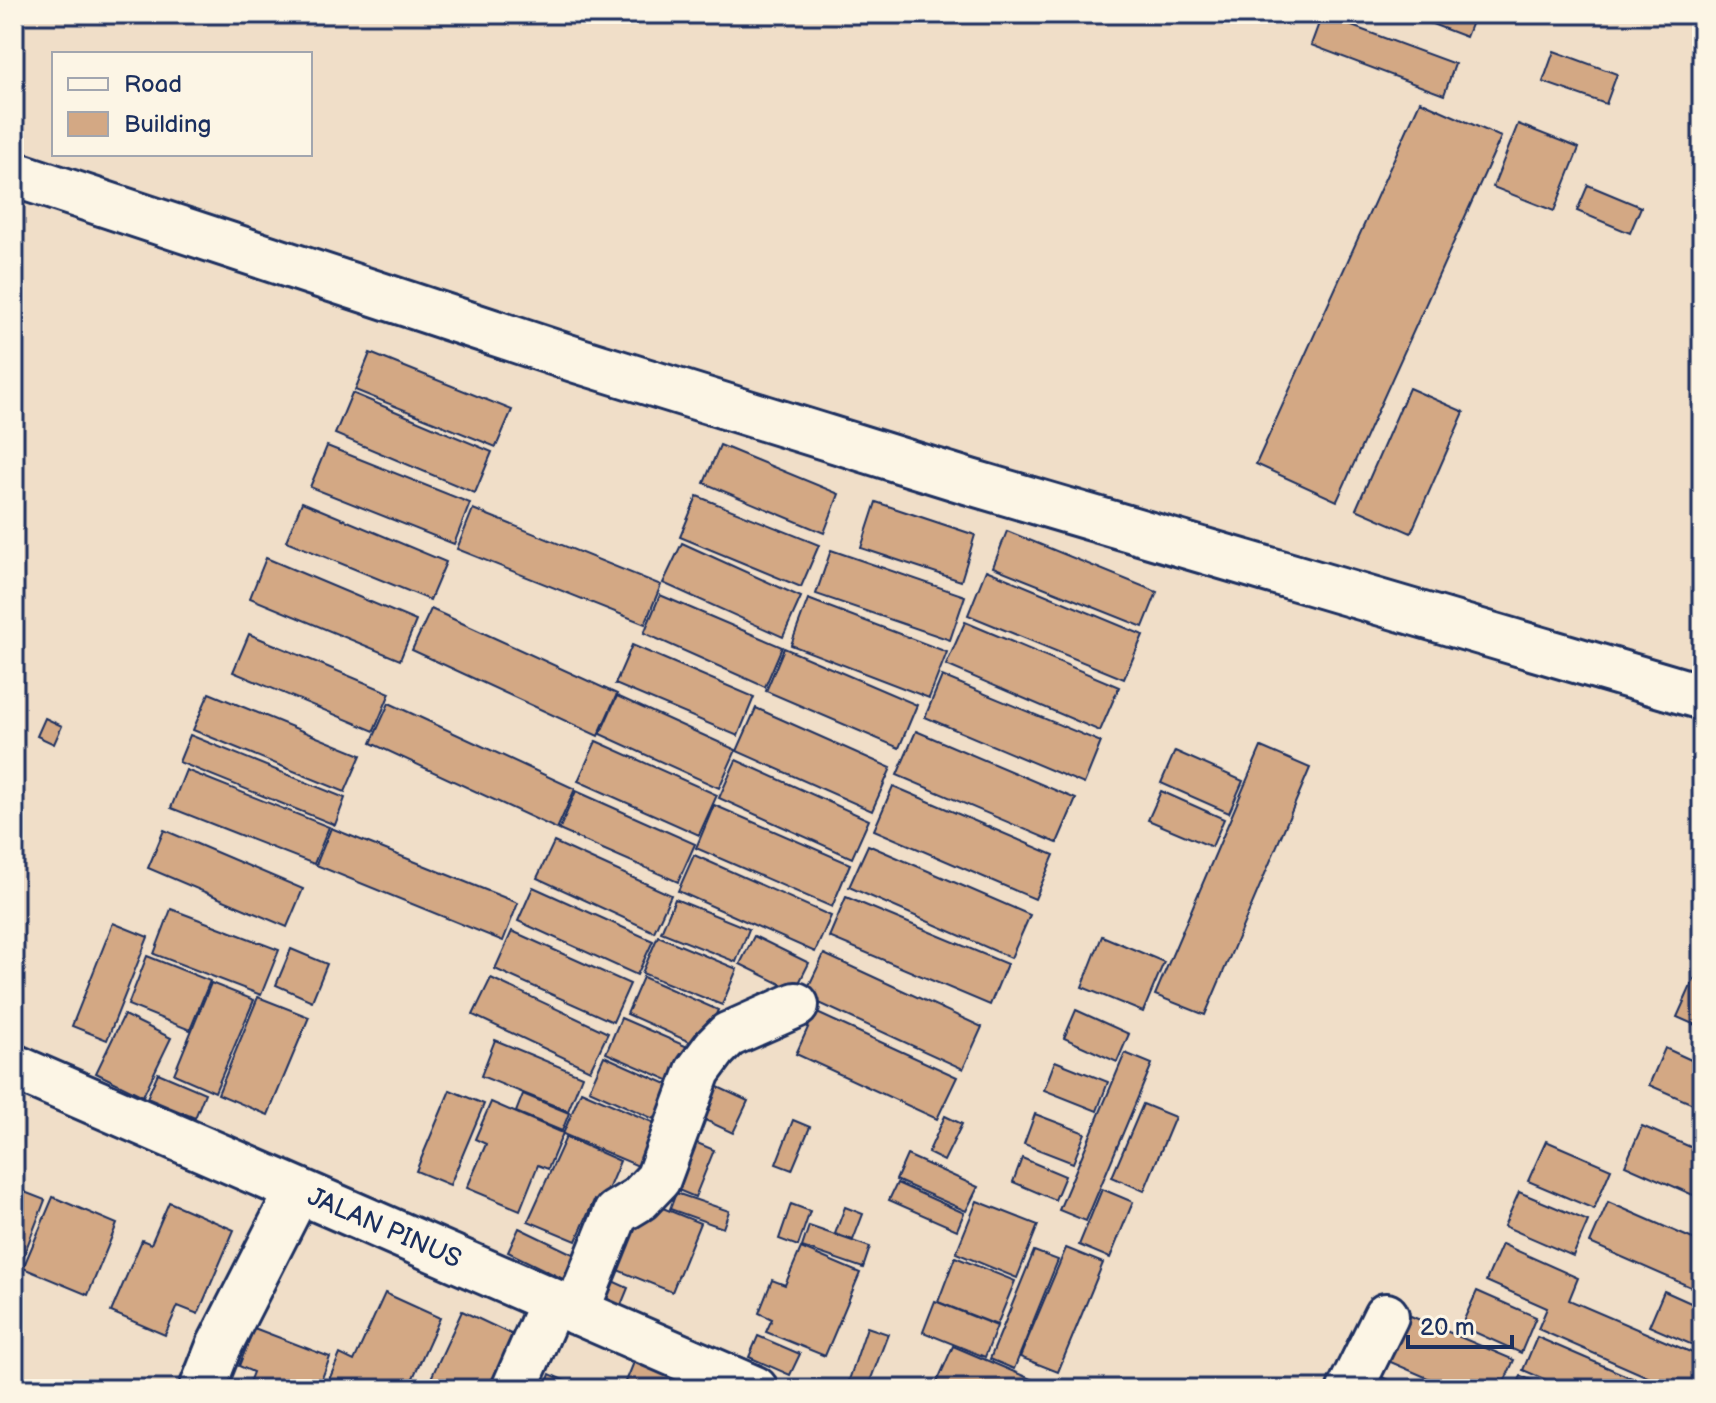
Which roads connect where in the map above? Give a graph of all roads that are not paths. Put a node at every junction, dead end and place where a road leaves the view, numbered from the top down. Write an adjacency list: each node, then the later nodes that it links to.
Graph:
1 (14, 174): 2 (street)
2 (1702, 697)
3 (796, 1005): 6 (street)
4 (14, 1067): 5 (street, JALAN PINUS)
5 (298, 1191): 6 (street, JALAN PINUS); 8 (street)
6 (564, 1307): 9 (street); 10 (street, JALAN PINUS)
7 (1386, 1316): 11 (street)
8 (202, 1389)
9 (514, 1389)
10 (755, 1389)
11 (1350, 1389)

